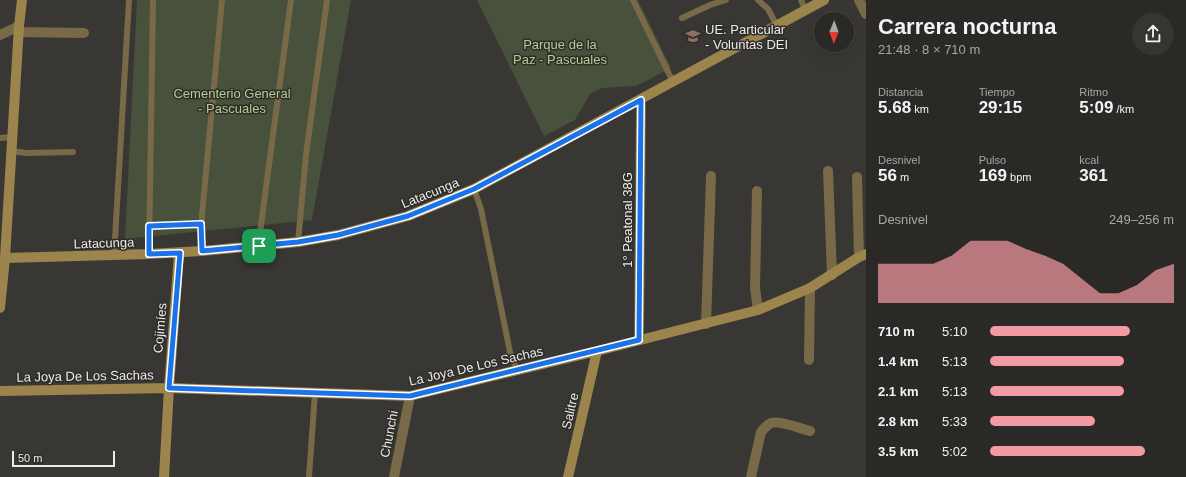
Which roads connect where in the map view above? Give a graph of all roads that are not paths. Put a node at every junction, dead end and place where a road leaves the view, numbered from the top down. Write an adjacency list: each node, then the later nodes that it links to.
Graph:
1 (22, 0): 17 (street)
2 (129, 0): 39 (lane)
3 (153, 0): 32 (lane)
4 (222, 0): 31 (lane)
5 (291, 0): 34 (lane)
6 (328, 0): 33 (lane)
7 (633, 0): 20 (lane)
8 (726, 0): 15 (lane)
9 (758, 0): 16 (lane)
10 (801, 0): 13 (lane)
11 (824, 0): 13 (street, Latacunga)
12 (859, 0): 14 (street)
13 (805, 10): 16 (street, Latacunga)
14 (866, 14)
15 (682, 18)
16 (777, 26): 20 (street, Latacunga)
17 (18, 29): 18 (street); 19 (street); 22 (street)
18 (84, 33)
19 (0, 35)
20 (673, 82): 21 (street, Latacunga)
21 (641, 100): 29 (street, Latacunga); 46 (street, 1° Peatonal 38G)
22 (12, 137): 23 (lane); 24 (street)
23 (0, 138)
24 (11, 151): 25 (lane); 40 (street)
25 (73, 152)
26 (828, 171): 41 (street)
27 (711, 176): 45 (street)
28 (857, 177): 38 (street)
29 (474, 189): 33 (street, Latacunga); 49 (lane)
30 (757, 190): 44 (street)
31 (201, 224): 32 (lane); 35 (lane)
32 (149, 226): 37 (lane)
33 (298, 242): 34 (street, Latacunga)
34 (259, 246): 35 (street, Latacunga)
35 (202, 251): 36 (street, Latacunga)
36 (180, 253): 37 (street, Latacunga); 50 (street, Cojimíes)
37 (149, 254): 39 (street, Latacunga)
38 (863, 255): 41 (street, La Joya De Los Sachas)
39 (114, 256): 40 (street, Latacunga)
40 (2, 258): 43 (street)
41 (832, 275): 42 (street, La Joya De Los Sachas)
42 (810, 288): 44 (street, La Joya De Los Sachas); 48 (street)
43 (0, 308)
44 (758, 310): 45 (street, La Joya De Los Sachas)
45 (706, 324): 46 (street, La Joya De Los Sachas)
46 (639, 340): 47 (street, La Joya De Los Sachas)
47 (597, 351): 49 (street, La Joya De Los Sachas); 59 (street, Salitre)
48 (809, 360)
49 (517, 370): 53 (street, La Joya De Los Sachas)
50 (169, 388): 51 (street, La Joya De Los Sachas); 52 (street, La Joya De Los Sachas); 56 (street, Cojimíes)
51 (0, 391)
52 (315, 393): 53 (street, La Joya De Los Sachas); 57 (lane)
53 (410, 396): 58 (street, Chunchi)
54 (810, 432): 55 (street)
55 (754, 476)
56 (164, 477)
57 (309, 477)
58 (394, 477)
59 (568, 477)

